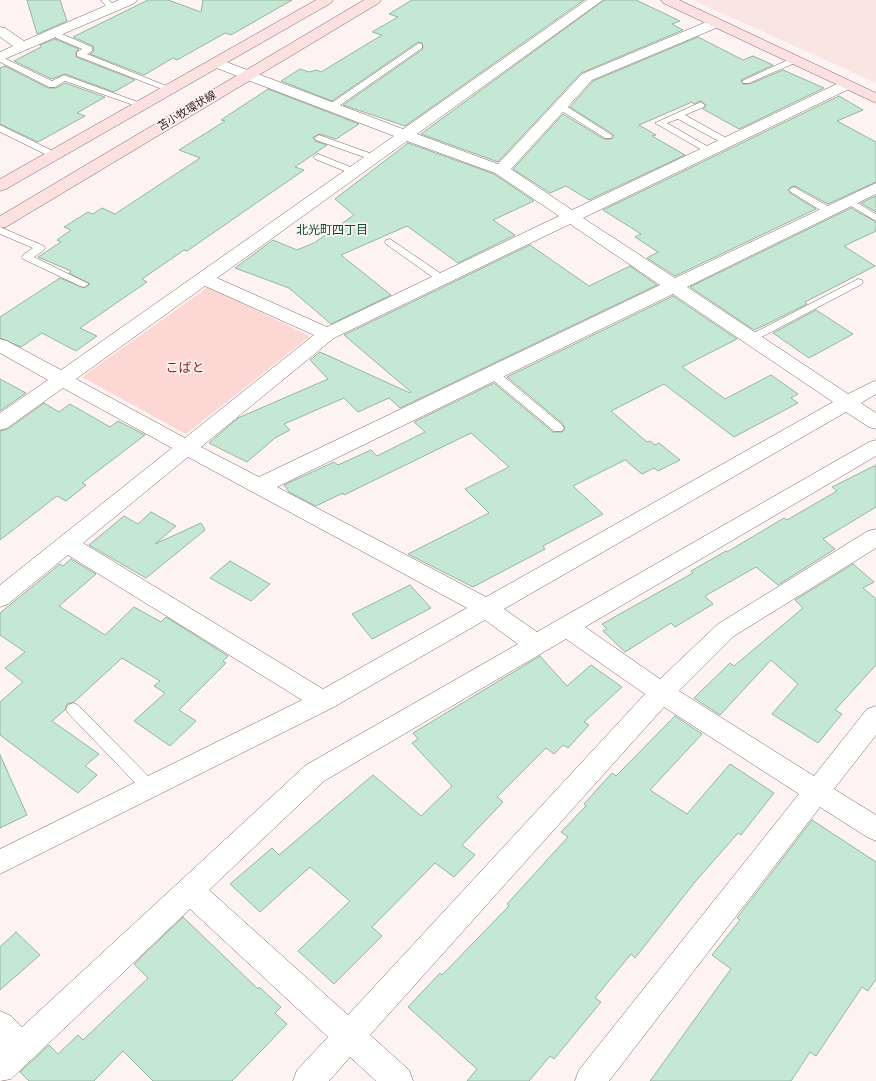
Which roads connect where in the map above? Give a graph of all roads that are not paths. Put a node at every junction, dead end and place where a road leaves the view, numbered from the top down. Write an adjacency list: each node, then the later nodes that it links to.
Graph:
1 (130, 0): 6 (street)
2 (326, 0): 14 (main road)
3 (374, 0): 15 (main road, 苫小牧環状線)
4 (596, 0): 26 (street)
5 (668, 0): 7 (main road)
6 (109, 4): 11 (street)
7 (716, 24): 13 (main road); 22 (street)
8 (0, 31): 11 (street)
9 (59, 36): 18 (lane)
10 (419, 46): 23 (lane)
11 (23, 47): 12 (street)
12 (0, 58): 20 (lane)
13 (794, 60): 16 (lane); 17 (main road)
14 (216, 63): 15 (street); 18 (main road)
15 (247, 76): 23 (street); 43 (main road, 苫小牧環状線)
16 (746, 81)
17 (846, 85): 19 (main road); 29 (street)
18 (170, 89): 20 (main road)
19 (876, 99)
20 (142, 105): 31 (main road)
21 (700, 105): 24 (lane)
22 (560, 106): 27 (lane); 34 (street)
23 (330, 108): 26 (street)
24 (678, 115): 29 (lane); 30 (lane)
25 (0, 128): 31 (lane)
26 (407, 135): 33 (street); 34 (street)
27 (608, 136)
28 (318, 138): 33 (lane)
29 (727, 142): 30 (street)
30 (709, 150): 41 (street)
31 (54, 155): 36 (main road)
32 (318, 157): 35 (lane)
33 (375, 158): 35 (street)
34 (501, 170): 41 (street)
35 (355, 172): 46 (street)
36 (0, 186)
37 (876, 188): 39 (street)
38 (794, 190): 40 (lane)
39 (849, 201): 40 (street); 42 (lane)
40 (830, 211): 50 (street)
41 (570, 217): 47 (street); 50 (street)
42 (876, 218)
43 (0, 223)
44 (0, 230): 49 (lane)
45 (390, 242): 47 (lane)
46 (205, 278): 51 (street); 55 (street)
47 (442, 279): 51 (street)
48 (858, 282): 52 (lane)
49 (84, 284)
50 (675, 286): 52 (street); 54 (street)
51 (327, 334): 62 (street)
52 (752, 338): 57 (street)
53 (0, 345): 55 (street)
54 (492, 374): 60 (lane); 63 (street)
55 (63, 379): 59 (street); 62 (street)
56 (876, 386): 57 (street)
57 (847, 402): 58 (street); 67 (street)
58 (876, 422)
59 (0, 423)
60 (558, 428)
61 (876, 447): 68 (street)
62 (187, 448): 63 (street); 65 (street)
63 (260, 486): 67 (street)
64 (876, 537): 70 (street)
65 (68, 544): 66 (street); 71 (street)
66 (0, 598)
67 (485, 608): 69 (street); 71 (street)
68 (568, 628): 69 (street); 70 (street)
69 (536, 645): 78 (street)
70 (662, 693): 75 (street); 80 (street)
71 (323, 701): 74 (street)
72 (73, 710): 74 (lane)
73 (876, 716): 75 (street)
74 (150, 788): 77 (street)
75 (818, 792): 76 (street); 85 (street)
76 (876, 829)
77 (0, 862)
78 (189, 890): 80 (street); 81 (street)
79 (0, 1026): 81 (street)
80 (349, 1036): 83 (street); 84 (street)
81 (21, 1048): 82 (street)
82 (0, 1068)
83 (308, 1081)
84 (398, 1081)
85 (590, 1081)

